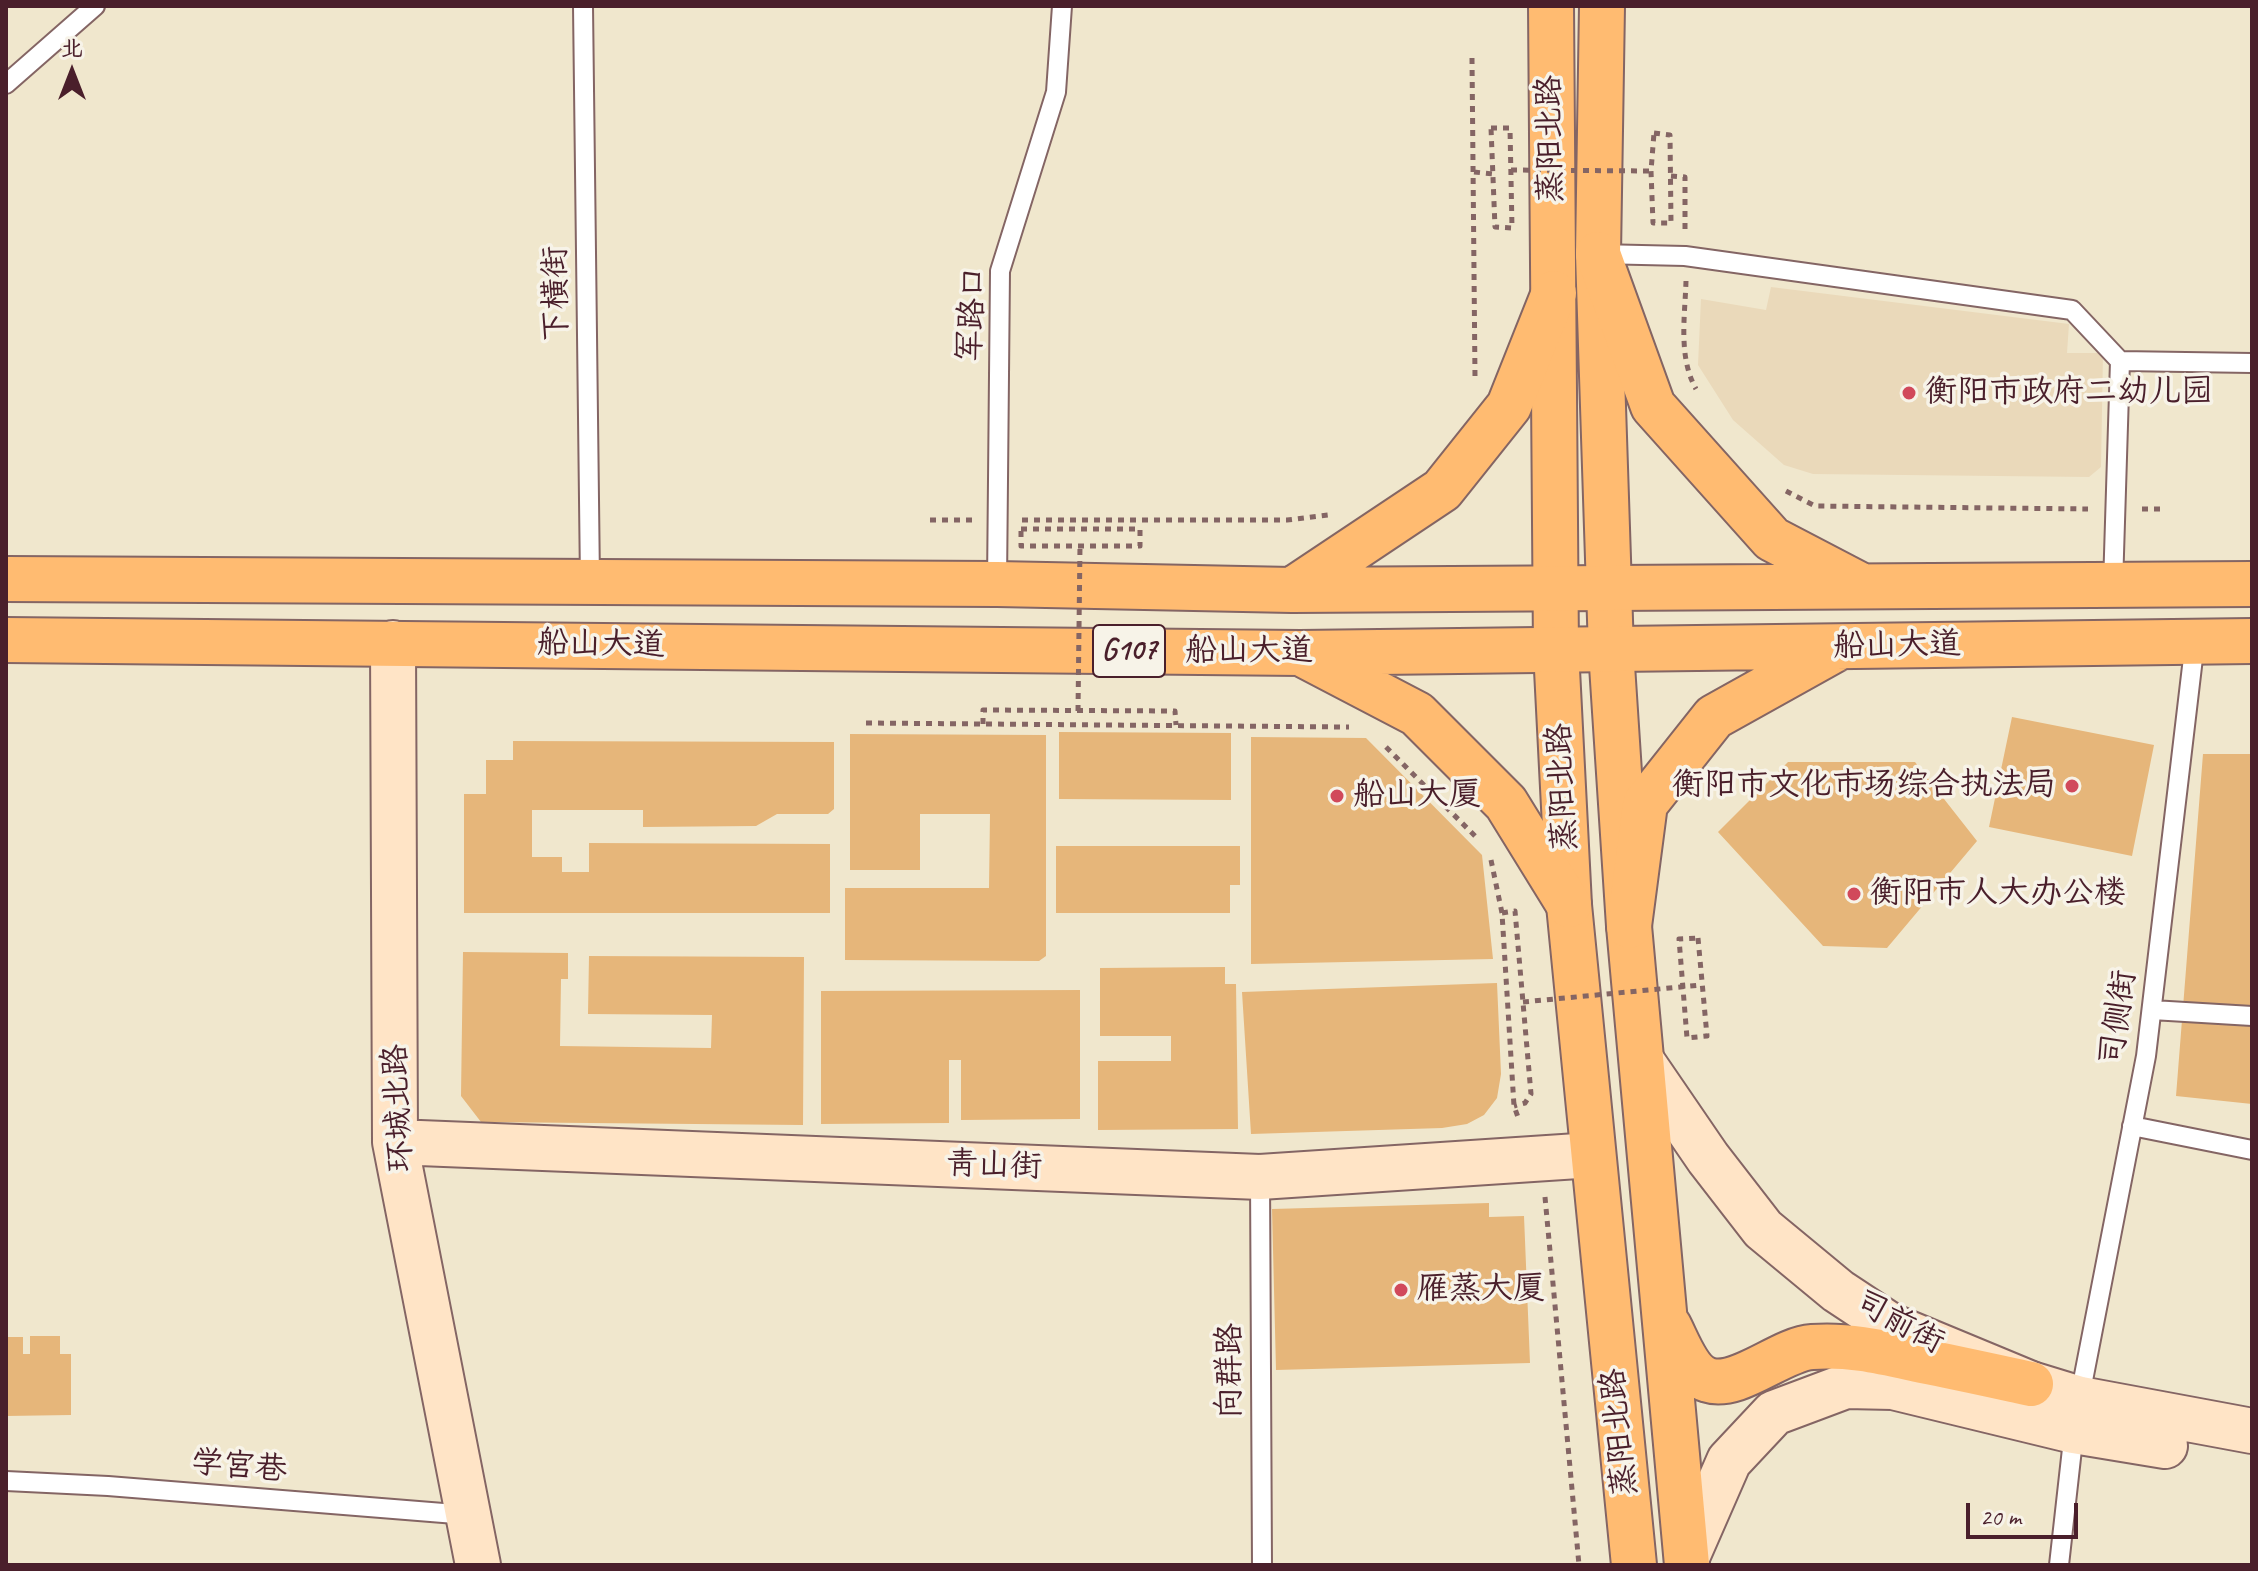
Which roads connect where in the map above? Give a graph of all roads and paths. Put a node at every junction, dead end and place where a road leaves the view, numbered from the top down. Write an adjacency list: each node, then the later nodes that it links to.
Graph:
1 (95, 6): 7 (lane)
2 (583, 6): 30 (lane, 下横街)
3 (1062, 6): 25 (lane, 军路口)
4 (1551, 6): 15 (main road, 蒸阳北路)
5 (1602, 6): 13 (main road, 蒸阳北路)
6 (1472, 58): 10 (path)
7 (6, 84)
8 (1511, 170): 9 (path, bridge); 11 (path); 11 (path)
9 (1651, 171): 12 (path); 12 (path)
10 (1474, 172): 11 (path); 18 (path)
11 (1493, 174)
12 (1671, 176): 14 (path)
13 (1598, 254): 14 (lane); 35 (main road, 蒸阳北路); 36 (main road)
14 (1685, 256): 16 (lane); 19 (path)
15 (1554, 293): 34 (main road, 蒸阳北路); 37 (main road)
16 (2120, 361): 17 (lane); 22 (lane)
17 (2252, 363)
18 (1475, 387)
19 (1697, 390)
20 (1778, 487): 22 (path)
21 (1342, 509): 26 (path)
22 (2115, 509): 23 (path); 33 (lane)
23 (2161, 509)
24 (930, 520): 25 (path)
25 (997, 520): 26 (path); 31 (lane, 军路口)
26 (1083, 520): 27 (path)
27 (1083, 529): 28 (path); 28 (path)
28 (1080, 546): 46 (path, bridge)
29 (6, 579): 30 (main road, 船山大道 / G107)
30 (590, 581): 31 (main road, 船山大道 / G107)
31 (997, 584): 37 (main road, 船山大道 / G107)
32 (2252, 584): 33 (main road, 船山大道 / G107)
33 (2113, 586): 36 (main road, 船山大道 / G107)
34 (1555, 589): 35 (main road, 船山大道 / G107); 37 (main road, 船山大道 / G107); 43 (main road, 蒸阳北路)
35 (1611, 589): 36 (main road, 船山大道 / G107); 44 (main road, 蒸阳北路)
36 (1868, 589)
37 (1292, 590)
38 (6, 640): 41 (main road, 船山大道 / G107)
39 (2195, 641): 40 (main road, 船山大道 / G107); 42 (main road, 船山大道 / G107); 59 (lane, 司侧街)
40 (2252, 641)
41 (393, 643): 45 (main road, 船山大道 / G107); 64 (street, 环城北路)
42 (1841, 646): 44 (main road, 船山大道 / G107); 56 (main road)
43 (1556, 650): 44 (main road, 船山大道 / G107); 45 (main road, 船山大道 / G107); 54 (main road, 蒸阳北路)
44 (1611, 650): 56 (main road, 蒸阳北路)
45 (1300, 653): 54 (main road)
46 (1078, 711): 48 (path); 49 (path)
47 (866, 723): 48 (path)
48 (983, 724): 49 (path)
49 (1176, 725): 50 (path)
50 (1351, 727)
51 (1378, 738): 52 (path)
52 (1478, 838)
53 (1489, 849): 55 (path)
54 (1569, 905): 66 (main road, 蒸阳北路)
55 (1502, 913): 58 (path); 62 (path)
56 (1629, 926): 61 (main road, 蒸阳北路)
57 (1701, 985): 57 (path); 58 (path, bridge)
58 (1523, 1002): 62 (path)
59 (2152, 1010): 60 (lane); 63 (lane, 司侧街)
60 (2252, 1016)
61 (1643, 1063): 69 (main road, 蒸阳北路); 70 (street, 司前街)
62 (1514, 1106): 67 (path)
63 (2132, 1126): 65 (lane); 71 (lane, 司侧街)
64 (395, 1142): 68 (street, 青山街); 75 (street, 环城北路)
65 (2252, 1150)
66 (1593, 1155): 67 (street, 青山街); 80 (main road, 蒸阳北路)
67 (1533, 1159): 68 (street, 青山街); 79 (path)
68 (1260, 1177): 78 (lane, 向群路)
69 (1665, 1318): 70 (main road); 76 (main road, 蒸阳北路)
70 (2031, 1384): 71 (street, 司前街)
71 (2077, 1415): 72 (street, 司前街); 73 (street, 司前街); 76 (street, 司前街); 81 (lane, 司侧街)
72 (2252, 1431)
73 (2252, 1459)
74 (6, 1481): 75 (lane, 学宫巷)
75 (468, 1515): 77 (street, 环城北路)
76 (1687, 1561)
77 (478, 1565)
78 (1262, 1565)
79 (1579, 1565)
80 (1634, 1565)
81 (2059, 1565)

